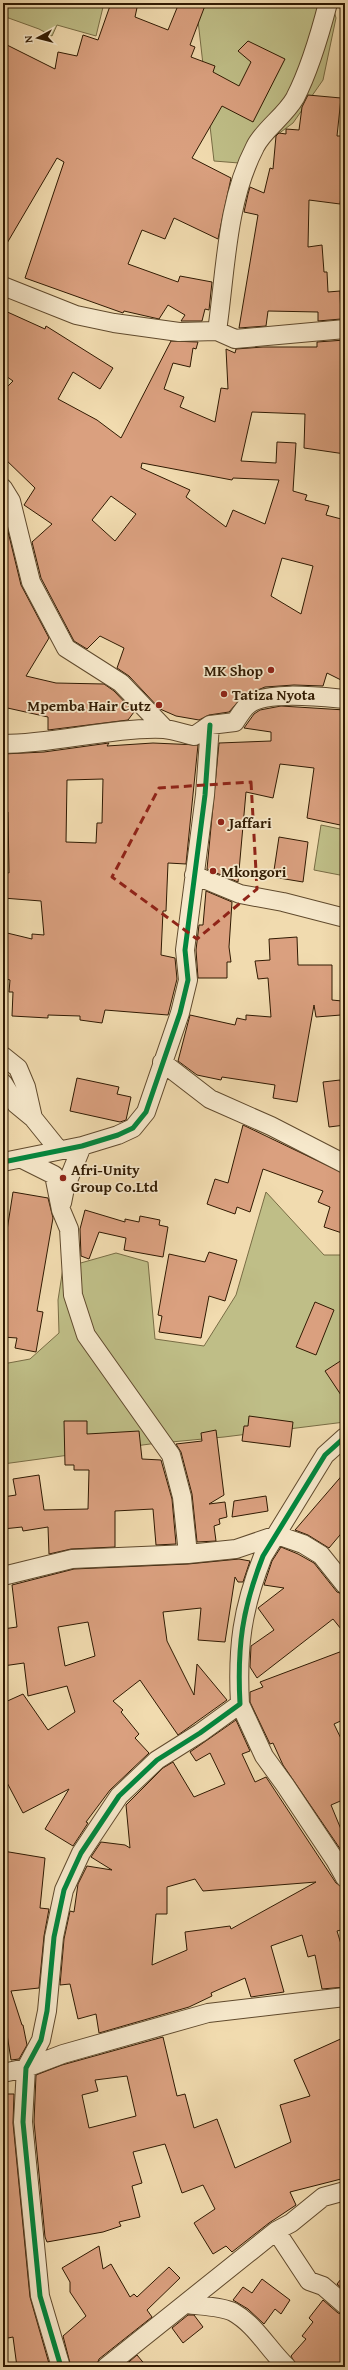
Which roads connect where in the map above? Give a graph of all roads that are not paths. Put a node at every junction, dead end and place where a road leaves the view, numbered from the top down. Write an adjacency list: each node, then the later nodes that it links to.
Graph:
1 (328, 3): 4 (street)
2 (3, 286): 4 (street)
3 (345, 330): 4 (street)
4 (217, 331)
5 (3, 488): 8 (street)
6 (345, 699): 7 (street)
7 (210, 725): 8 (street); 10 (street)
8 (165, 729): 9 (street)
9 (3, 744)
10 (194, 875): 11 (street); 13 (street)
11 (345, 918)
12 (3, 1056): 15 (street)
13 (162, 1062): 16 (street); 20 (street)
14 (3, 1083): 15 (street)
15 (33, 1118): 17 (street)
16 (82, 1146): 17 (street); 21 (street)
17 (58, 1149): 18 (street)
18 (22, 1159): 19 (street); 21 (street)
19 (3, 1162)
20 (345, 1164)
21 (61, 1210): 24 (street)
22 (345, 1437): 23 (street)
23 (277, 1535): 24 (street); 26 (street); 27 (street)
24 (188, 1554): 25 (street)
25 (3, 1576)
26 (345, 1586)
27 (240, 1704): 28 (street); 30 (street)
28 (345, 1878)
29 (345, 1997): 30 (street)
30 (26, 2068): 31 (street); 36 (street)
31 (3, 2073)
32 (345, 2191): 33 (street)
33 (276, 2231): 34 (street); 35 (street)
34 (187, 2304): 37 (street); 38 (street)
35 (345, 2305)
36 (61, 2367)
37 (106, 2367)
38 (287, 2367)

